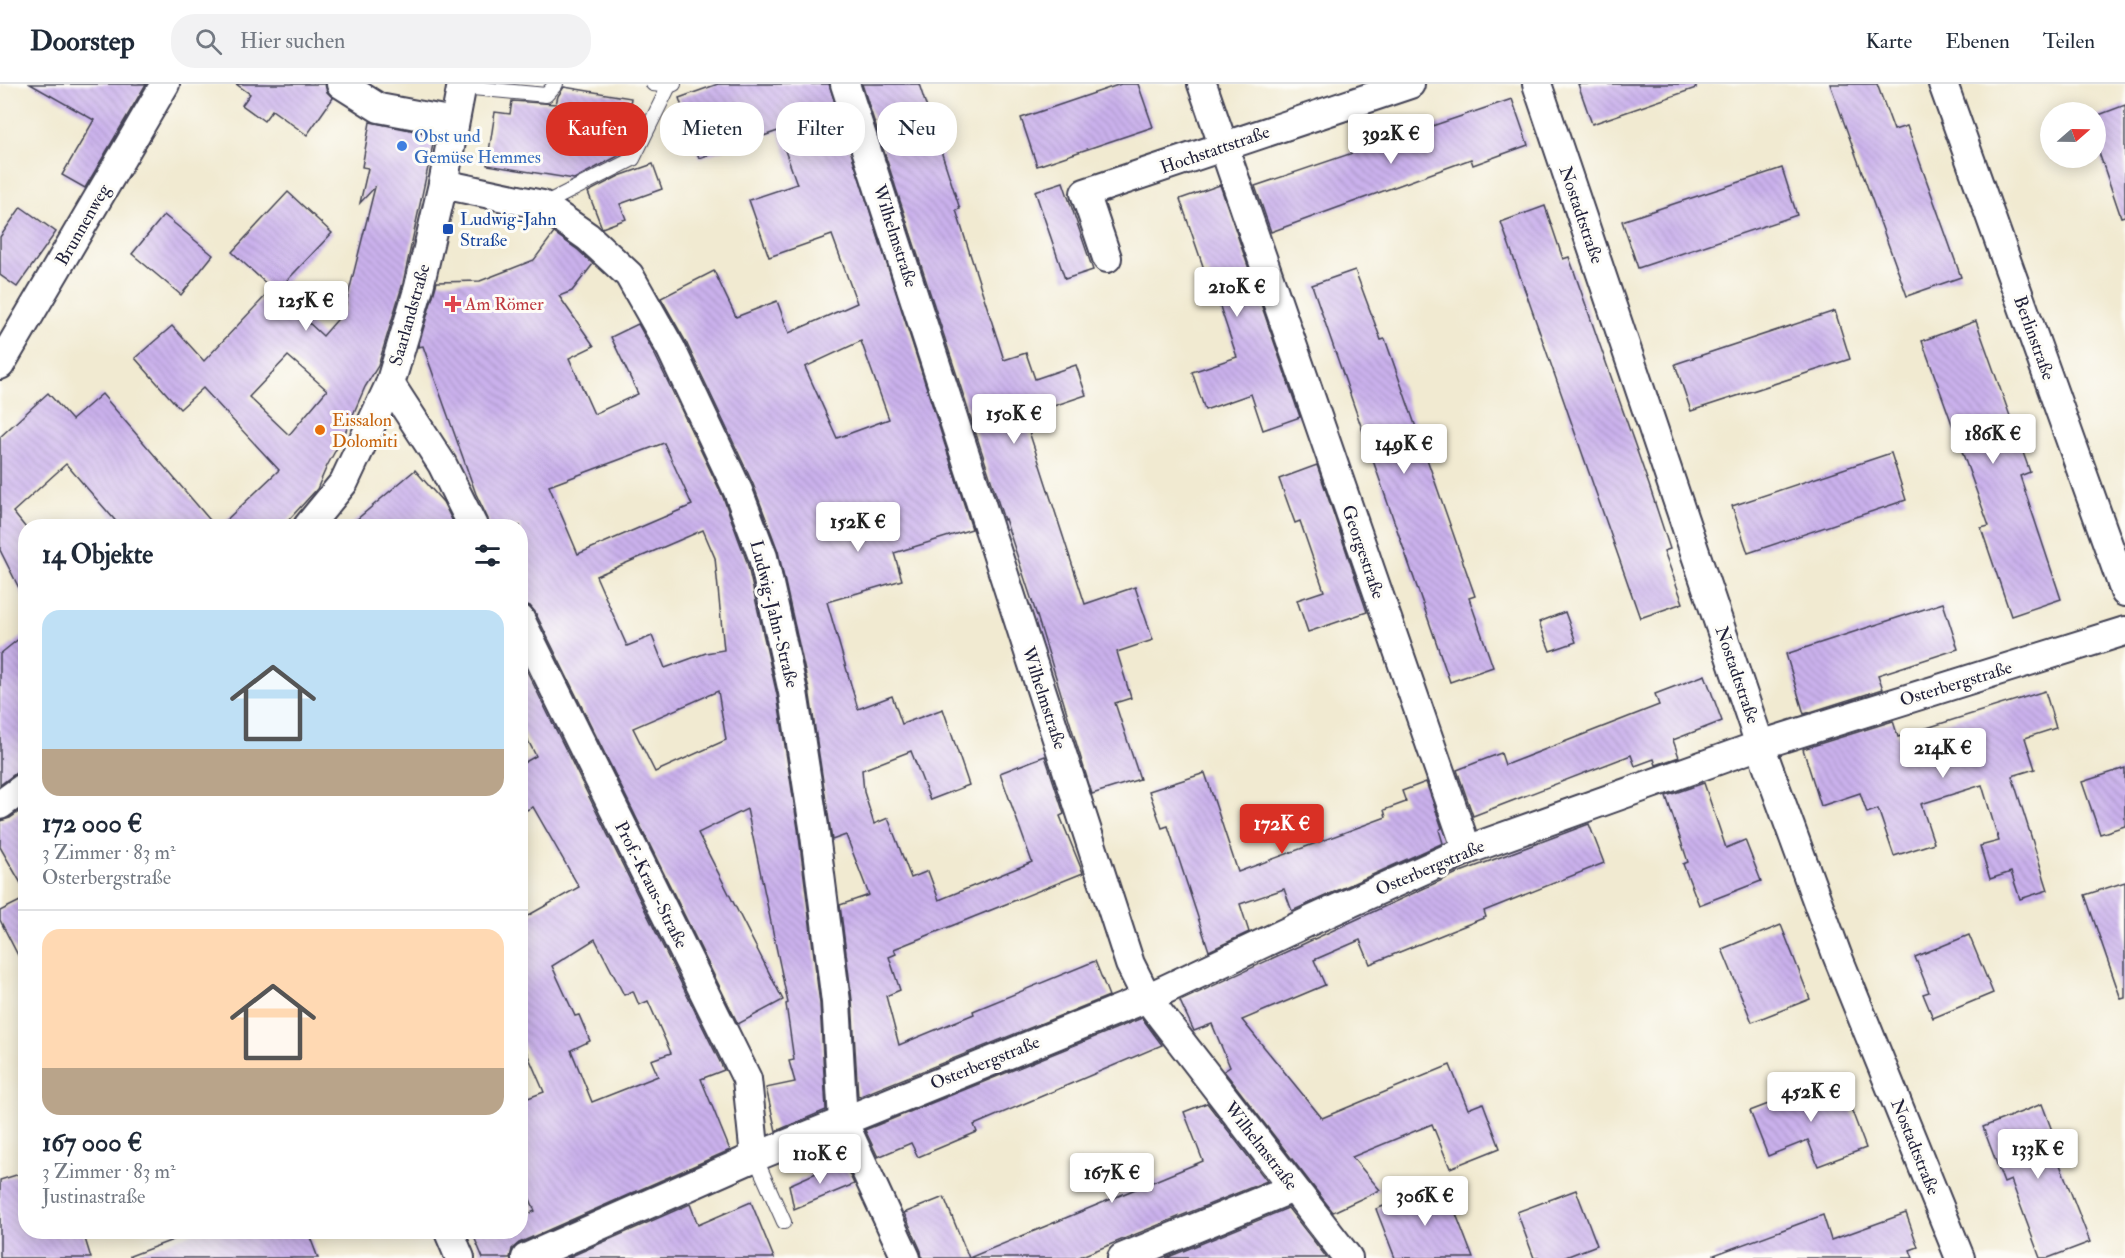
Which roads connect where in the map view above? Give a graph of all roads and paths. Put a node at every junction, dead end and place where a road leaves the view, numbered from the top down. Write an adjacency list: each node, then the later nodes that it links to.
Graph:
1 (165, 84): 17 (street, Brunnenweg)
2 (341, 84): 12 (street)
3 (556, 84): 10 (lane)
4 (653, 84): 11 (lane)
5 (845, 84): 28 (street, Wilhelmstraße)
6 (1202, 84): 13 (street, Georgestraße)
7 (1410, 84): 13 (street, Hochstattstraße)
8 (1537, 84): 24 (street, Nostadtstraße)
9 (1943, 84): 21 (street, Berlinstraße)
10 (462, 85): 12 (street, Saarlandstraße)
11 (671, 85): 15 (lane)
12 (454, 122): 14 (street, Saarlandstraße)
13 (1223, 147): 16 (street, Hochstattstraße); 27 (street, Georgestraße)
14 (443, 184): 15 (street, Ludwig-Jahn-Straße); 18 (street, Saarlandstraße)
15 (542, 205): 29 (street, Ludwig-Jahn-Straße)
16 (1107, 258)
17 (0, 365)
18 (390, 384): 19 (street, Saarlandstraße); 20 (street)
19 (314, 519)
20 (470, 519)
21 (2125, 592)
22 (2125, 631): 24 (street, Osterbergstraße)
23 (528, 636): 30 (street, Prof.-Kraus-Straße)
24 (1760, 745): 27 (street, Osterbergstraße); 39 (street, Nostadtstraße)
25 (18, 792): 26 (street)
26 (0, 805)
27 (1467, 850): 28 (street, Osterbergstraße)
28 (1147, 998): 29 (street, Osterbergstraße); 31 (street, Wilhelmstraße)
29 (843, 1121): 30 (street, Osterbergstraße); 36 (street)
30 (754, 1157): 32 (lane); 35 (street, Osterbergstraße)
31 (1293, 1188): 37 (street); 38 (street, Wilhelmstraße)
32 (784, 1222)
33 (452, 1239): 34 (street)
34 (460, 1258)
35 (526, 1258)
36 (906, 1258)
37 (1122, 1258)
38 (1348, 1258)
39 (1960, 1258)

